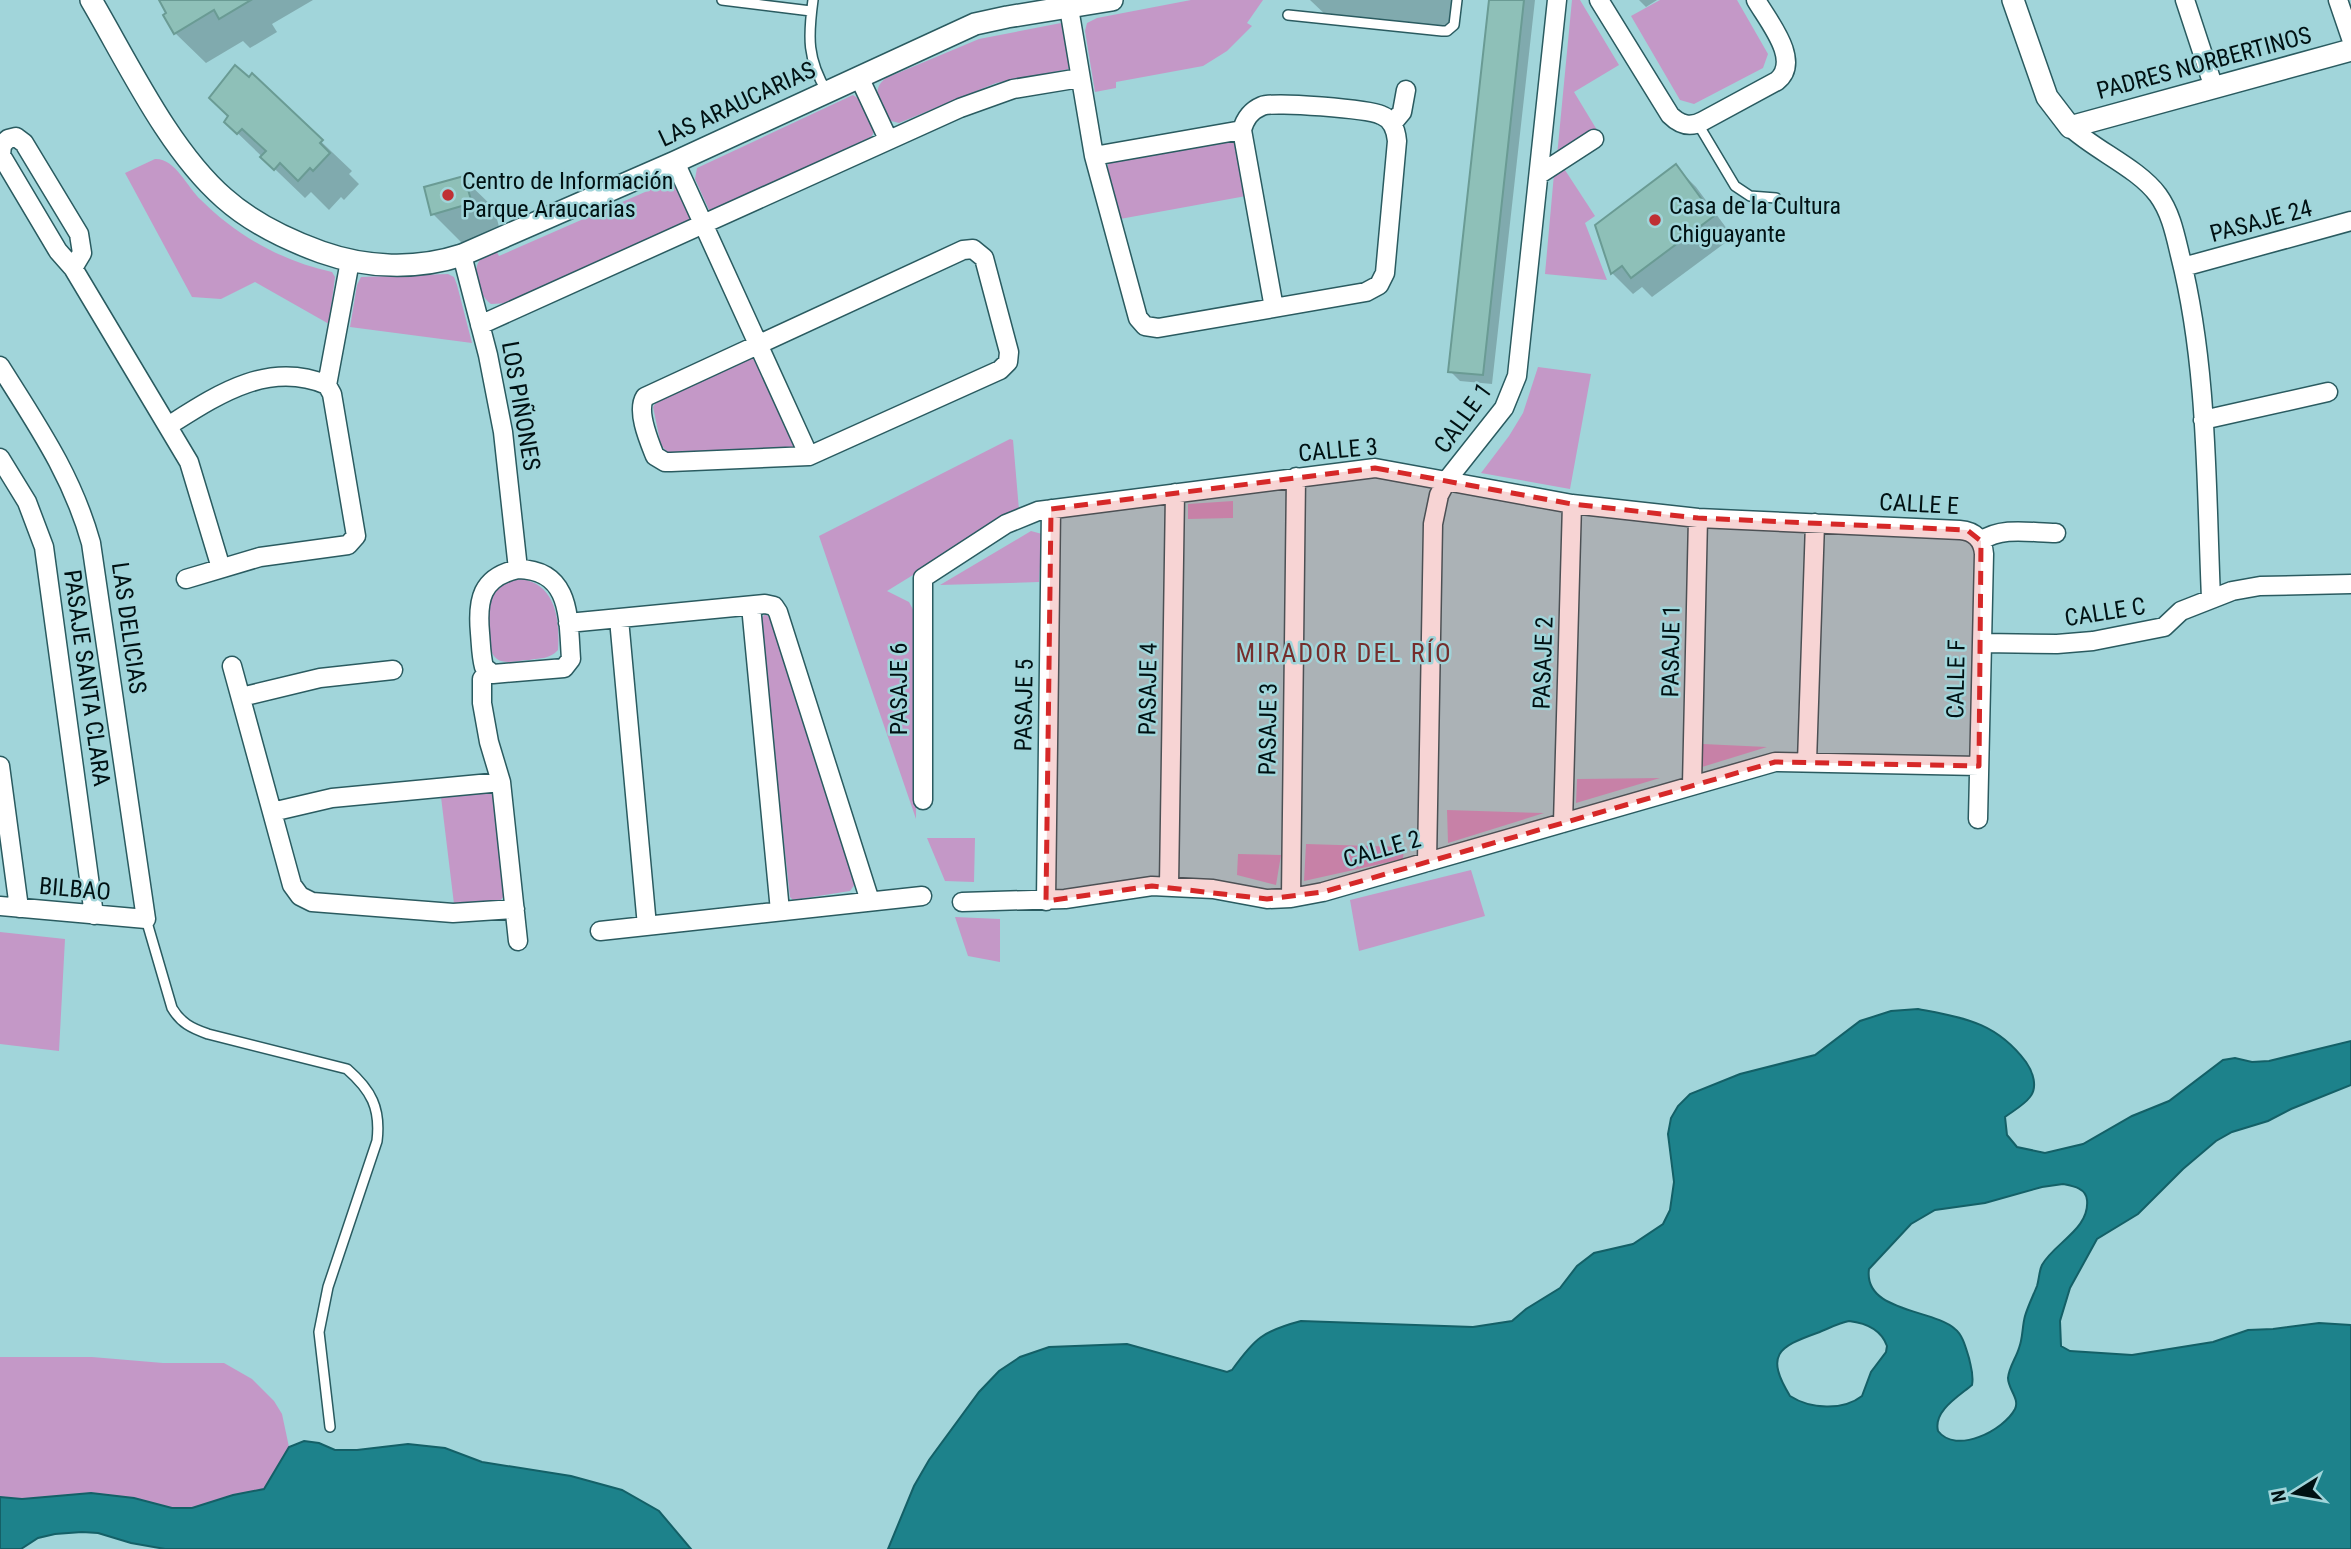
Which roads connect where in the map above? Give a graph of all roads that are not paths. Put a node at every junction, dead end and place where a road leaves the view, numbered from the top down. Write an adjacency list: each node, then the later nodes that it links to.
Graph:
1 (91, 0): 35 (street, LAS ARAUCARIAS)
2 (722, 0): 13 (lane)
3 (813, 0): 13 (lane)
4 (1112, 0): 12 (street, LAS ARAUCARIAS)
5 (1457, 0): 14 (lane)
6 (1557, 0): 30 (street, CALLE 1)
7 (1599, 0): 23 (street)
8 (1756, 0): 23 (street)
9 (2013, 0): 24 (street)
10 (2185, 0): 19 (street)
11 (2338, 0): 15 (street)
12 (1069, 8): 17 (street, LAS ARAUCARIAS); 18 (street)
13 (811, 11): 21 (lane)
14 (1288, 15)
15 (2351, 38)
16 (2351, 50): 19 (street, PADRES NORBERTINOS)
17 (859, 77): 21 (street, LAS ARAUCARIAS); 26 (street)
18 (1080, 78): 26 (street); 28 (street)
19 (2214, 88): 24 (street, PADRES NORBERTINOS)
20 (1406, 90): 22 (street)
21 (827, 92): 29 (street, LAS ARAUCARIAS)
22 (1392, 124): 25 (street); 38 (street)
23 (1698, 124): 31 (lane)
24 (2070, 127): 36 (street)
25 (1242, 130): 28 (street); 38 (street)
26 (888, 139): 33 (street)
27 (1594, 139): 30 (street)
28 (1094, 156): 38 (street)
29 (675, 162): 33 (street); 34 (street, LAS ARAUCARIAS)
30 (1540, 174): 49 (street, CALLE 1)
31 (1776, 198)
32 (2351, 221): 36 (street, PASAJE 24)
33 (704, 225): 39 (street); 40 (street)
34 (462, 255): 35 (street, LAS ARAUCARIAS); 39 (street, LOS PIÑONES)
35 (350, 261): 42 (street)
36 (2183, 267): 44 (street)
37 (73, 268): 37 (street); 45 (street)
38 (1274, 308)
39 (480, 325): 58 (street, LOS PIÑONES)
40 (759, 344): 46 (street); 46 (street); 46 (street)
41 (0, 366): 92 (street, LAS DELICIAS)
42 (327, 385): 45 (street); 57 (street)
43 (2328, 392): 44 (street)
44 (2203, 420): 62 (street)
45 (168, 426): 57 (street)
46 (809, 456)
47 (0, 458): 91 (street, PASAJE SANTA CLARA)
48 (1296, 477): 49 (street, CALLE 3); 50 (street, CALLE 3); 83 (street, PASAJE 3)
49 (1447, 480): 51 (street, CALLE 3); 80 (street, CALLE 1)
50 (1175, 493): 52 (street, CALLE 3); 81 (street, PASAJE 4)
51 (1572, 504): 53 (street, CALLE 3); 79 (street, PASAJE 2)
52 (1051, 509): 59 (street, CALLE 3); 85 (street, PASAJE 5)
53 (1698, 518): 54 (street, CALLE 3); 75 (street, PASAJE 1)
54 (1815, 523): 56 (street, CALLE E); 71 (street)
55 (2056, 534): 56 (street, CALLE E)
56 (1981, 541): 66 (street, CALLE F)
57 (221, 568): 60 (street)
58 (518, 569): 65 (street); 69 (street)
59 (923, 578): 76 (street, PASAJE 6)
60 (186, 579)
61 (2351, 584): 62 (street, CALLE C)
62 (2211, 598): 66 (street, CALLE C)
63 (751, 606): 64 (street); 84 (street); 90 (street)
64 (620, 619): 65 (street); 93 (street)
65 (568, 624): 69 (street)
66 (1982, 643): 73 (street, CALLE F)
67 (232, 666): 70 (street)
68 (393, 670): 70 (street)
69 (488, 671): 74 (street)
70 (241, 697): 77 (street)
71 (1807, 762): 73 (street); 75 (street, CALLE 2)
72 (0, 766): 88 (street)
73 (1979, 766): 78 (street, CALLE F)
74 (501, 782): 77 (street); 89 (street)
75 (1692, 785): 79 (street, CALLE 2)
76 (923, 800)
77 (272, 812): 89 (street)
78 (1978, 819)
79 (1563, 823): 80 (street, CALLE 2)
80 (1427, 862): 83 (street, CALLE 2)
81 (1169, 886): 83 (street, CALLE 2); 85 (street, CALLE 2)
82 (922, 896): 84 (street)
83 (1291, 898)
84 (870, 901): 90 (street)
85 (1046, 901): 86 (street, CALLE 2)
86 (962, 902)
87 (0, 906): 88 (street, BILBAO)
88 (19, 908): 91 (street, BILBAO)
89 (515, 909): 95 (street)
90 (780, 911): 93 (street)
91 (94, 915): 92 (street, BILBAO)
92 (146, 919): 96 (lane)
93 (647, 926): 94 (street)
94 (600, 931)
95 (518, 941)
96 (330, 1427)

